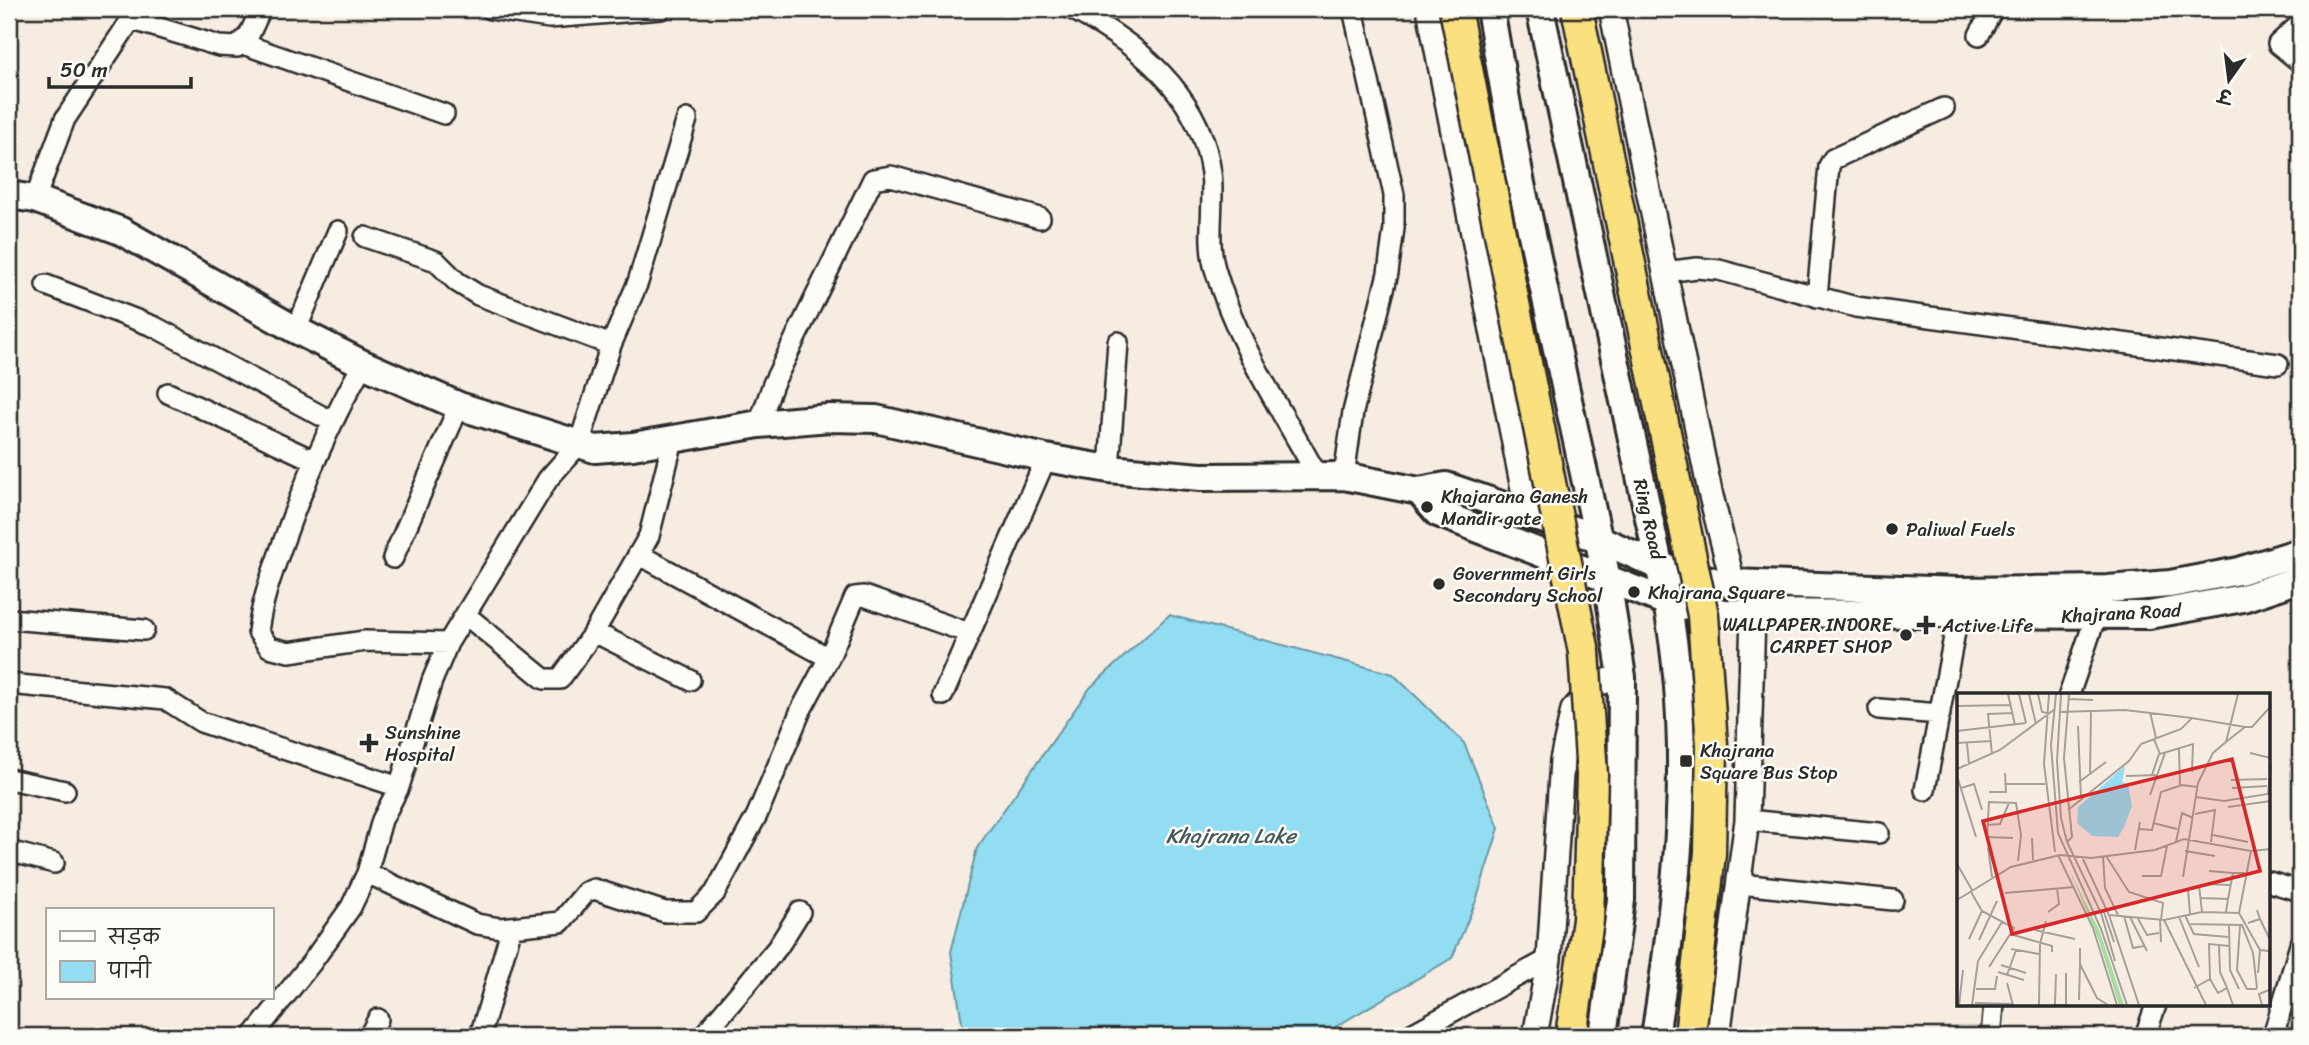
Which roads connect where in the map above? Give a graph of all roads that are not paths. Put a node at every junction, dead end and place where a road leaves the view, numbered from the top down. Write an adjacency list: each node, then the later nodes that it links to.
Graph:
1 (261, 9): 17 (street)
2 (490, 9): 13 (street)
3 (661, 9): 13 (street)
4 (1072, 9): 43 (street)
5 (1353, 9): 44 (street)
6 (1429, 9): 46 (street)
7 (1455, 9): 100 (main road, bridge)
8 (1490, 9): 47 (main road)
9 (1541, 9): 51 (main road, Ring Road)
10 (1577, 9): 103 (main road, Ring Road, bridge)
11 (1611, 9): 26 (street)
12 (1993, 9): 16 (street)
13 (567, 13)
14 (135, 15): 17 (street); 22 (street)
15 (2300, 24): 18 (street)
16 (1979, 35)
17 (243, 44): 20 (street)
18 (2300, 62)
19 (1944, 108): 28 (street)
20 (444, 114)
21 (687, 119): 31 (street)
22 (22, 197): 29 (main road, Khajrana Road)
23 (1040, 218): 37 (street)
24 (338, 231): 29 (street)
25 (365, 237): 31 (street)
26 (1665, 272): 28 (street); 54 (street)
27 (46, 285): 36 (street)
28 (1817, 296): 33 (street)
29 (296, 330): 32 (main road, Khajrana Road)
30 (1118, 342): 42 (street)
31 (611, 345): 39 (street)
32 (363, 364): 35 (main road, Khajrana Road); 36 (street)
33 (2278, 364)
34 (168, 393): 41 (street)
35 (459, 406): 39 (main road, Khajrana Road); 50 (street)
36 (331, 421): 41 (street)
37 (759, 424): 38 (main road, Khajrana Road); 40 (main road, Khajrana Road)
38 (673, 440): 39 (main road, Khajrana Road); 49 (street)
39 (579, 444): 59 (street)
40 (1046, 458): 42 (main road, Khajrana Road); 65 (street)
41 (313, 460): 66 (street)
42 (1109, 469): 43 (main road, Khajrana Road)
43 (1317, 475): 44 (main road, Khajrana Road)
44 (1344, 476): 45 (main road, Khajrana Road)
45 (1419, 491): 46 (main road, Khajrana Road); 52 (main road, Khajrana Road)
46 (1528, 514): 47 (main road, Khajrana Road)
47 (1597, 538): 51 (main road, Khajrana Road); 52 (main road)
48 (2300, 552): 55 (main road, Khajrana Road)
49 (638, 555): 64 (street); 67 (street)
50 (393, 558)
51 (1659, 566): 54 (main road, Khajrana Road); 56 (main road, Ring Road)
52 (1607, 579): 56 (main road, Khajrana Road); 68 (main road)
53 (2300, 579): 60 (main road, Khajrana Road)
54 (1733, 583): 57 (main road, Khajrana Road)
55 (2043, 590): 57 (main road, Khajrana Road); 61 (main road)
56 (1667, 602): 58 (main road, Khajrana Road); 102 (main road, Ring Road)
57 (1958, 604): 58 (main road, Khajrana Road); 61 (main road, Khajrana Road); 74 (street)
58 (1753, 614): 79 (street)
59 (467, 615): 64 (street); 66 (street)
60 (2096, 616): 61 (main road, Khajrana Road); 71 (street)
61 (2044, 617)
62 (9, 619): 63 (street)
63 (144, 630)
64 (594, 632): 69 (street)
65 (969, 633): 67 (street); 72 (street)
66 (448, 643): 76 (street)
67 (829, 657): 89 (street)
68 (1622, 677): 91 (street); 101 (main road)
69 (690, 680)
70 (9, 684): 76 (street)
71 (2070, 693)
72 (943, 695)
73 (1880, 709): 74 (street)
74 (1940, 713): 77 (street)
75 (9, 779): 78 (street)
76 (399, 787): 83 (street)
77 (1925, 790)
78 (65, 791)
79 (1747, 820): 80 (street); 85 (street)
80 (1879, 833)
81 (9, 851): 82 (street)
82 (54, 863)
83 (367, 873): 89 (street); 95 (street)
84 (2270, 882): 86 (street)
85 (1740, 884): 87 (street); 104 (street)
86 (2300, 891)
87 (1893, 900)
88 (800, 912): 97 (street)
89 (512, 927): 96 (street)
90 (2300, 945): 92 (street)
91 (1549, 959): 98 (street); 99 (street)
92 (2276, 1000): 107 (street)
93 (1994, 1006): 105 (street)
94 (2156, 1006): 106 (street)
95 (253, 1036)
96 (480, 1036)
97 (704, 1036)
98 (1408, 1036)
99 (1535, 1036)
100 (1571, 1036)
101 (1603, 1036)
102 (1655, 1036)
103 (1690, 1036)
104 (1718, 1036)
105 (1991, 1036)
106 (2145, 1036)
107 (2273, 1036)

